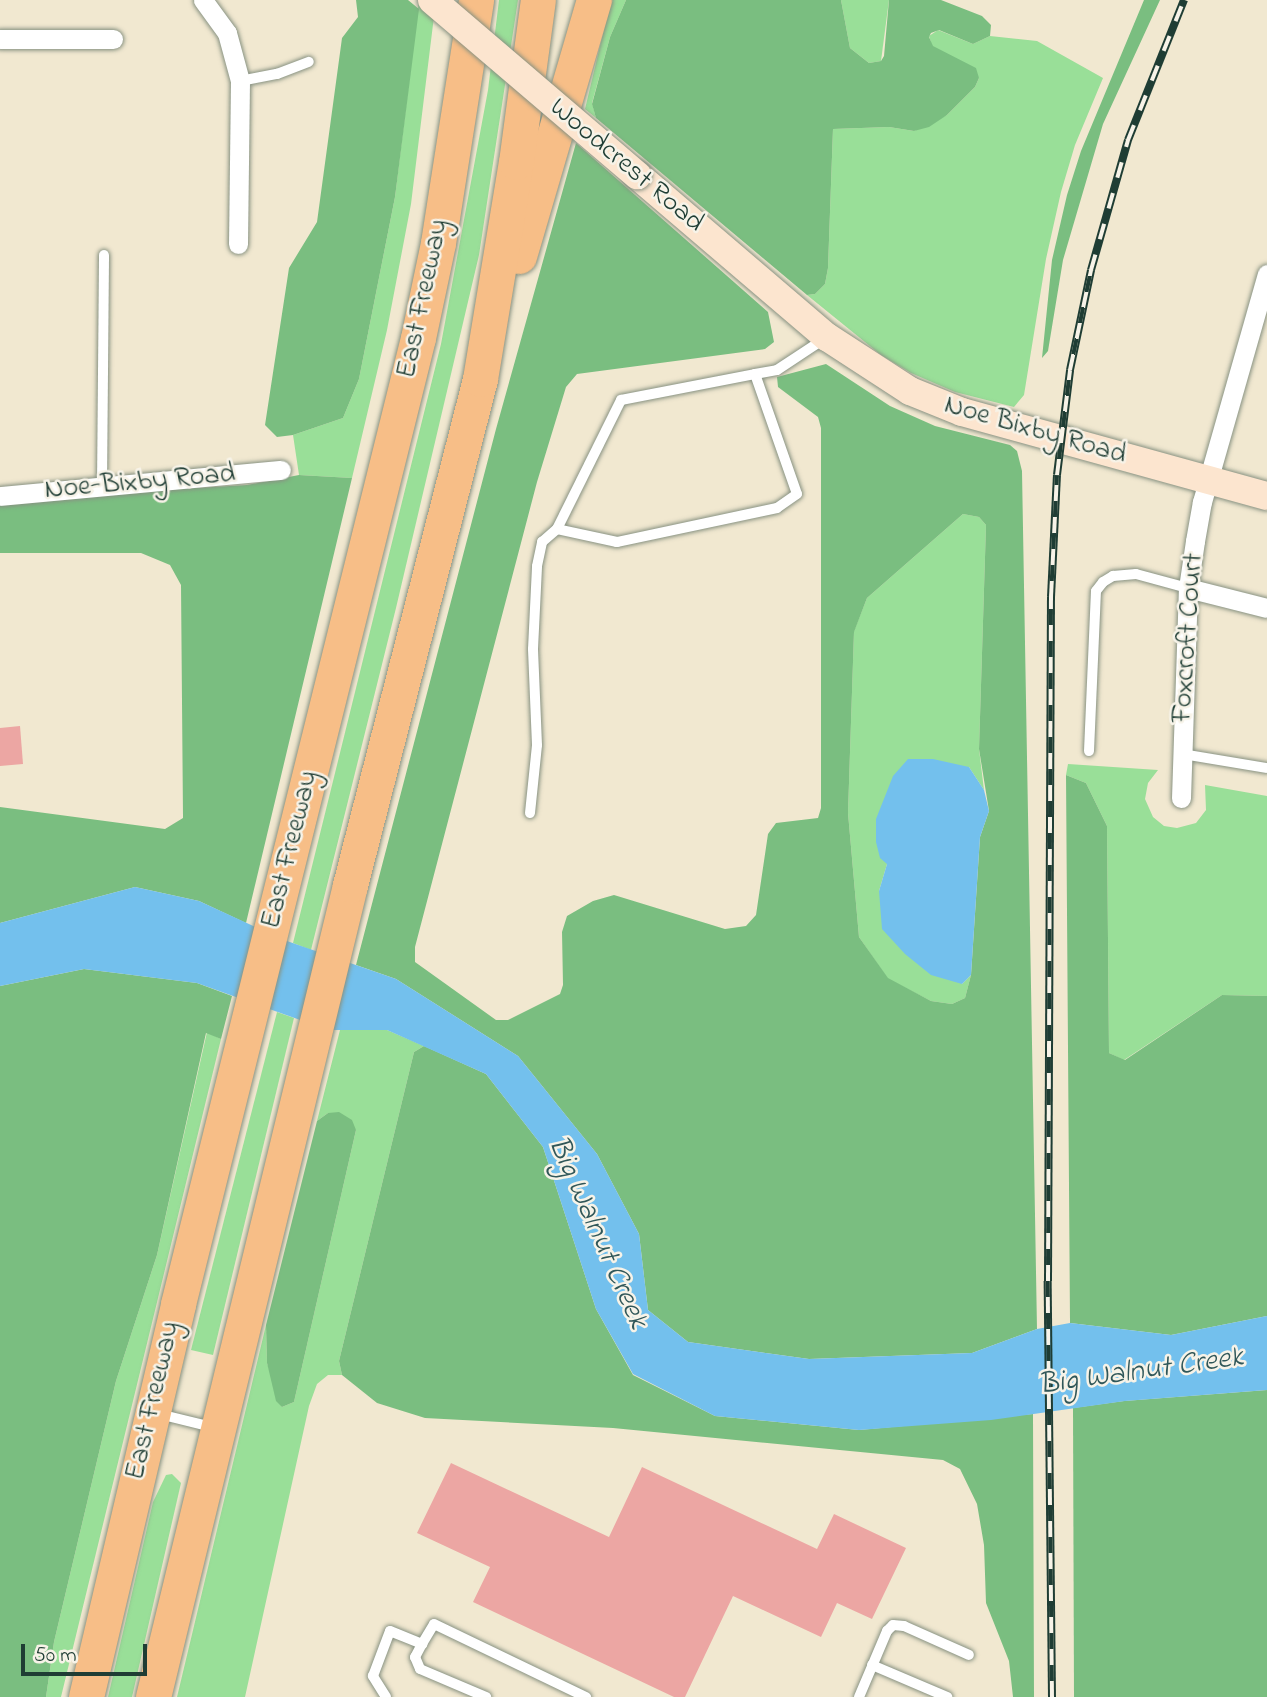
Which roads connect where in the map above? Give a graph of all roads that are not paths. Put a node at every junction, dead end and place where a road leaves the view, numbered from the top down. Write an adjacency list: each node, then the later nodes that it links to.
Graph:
1 (203, 0): 10 (street)
2 (432, 0): 15 (street, Woodcrest Road, bridge)
3 (466, 0): 11 (highway)
4 (476, 0): 11 (highway, East Freeway)
5 (538, 0): 17 (highway)
6 (594, 0): 17 (highway)
7 (0, 38): 8 (street)
8 (113, 39)
9 (309, 62): 10 (lane)
10 (240, 81): 12 (street)
11 (454, 145): 31 (highway, East Freeway)
12 (238, 244)
13 (104, 255): 20 (lane)
14 (1267, 274): 19 (street, Foxcroft Court)
15 (824, 333): 16 (lane); 19 (street, Noe Bixby Road)
16 (755, 374): 23 (lane); 23 (lane)
17 (480, 379): 32 (highway)
18 (281, 470): 20 (street, Noe-Bixby Road)
19 (1209, 480): 22 (street, Noe Bixby Road); 24 (street, Foxcroft Court)
20 (102, 488): 21 (street, Noe-Bixby Road)
21 (0, 496)
22 (1267, 496)
23 (557, 529): 30 (lane)
24 (1188, 588): 25 (street); 26 (lane); 27 (street, Foxcroft Court)
25 (1267, 608)
26 (1089, 751)
27 (1182, 754): 28 (lane); 29 (street, Foxcroft Court)
28 (1267, 768)
29 (1181, 798)
30 (530, 813)
31 (151, 1412): 32 (lane); 36 (highway, East Freeway)
32 (218, 1429): 37 (highway)
33 (422, 1644): 38 (lane); 39 (lane); 40 (lane)
34 (969, 1655): 35 (lane)
35 (872, 1664): 41 (lane); 42 (lane)
36 (86, 1697)
37 (153, 1697)
38 (386, 1697)
39 (486, 1697)
40 (586, 1697)
41 (859, 1697)
42 (947, 1697)

